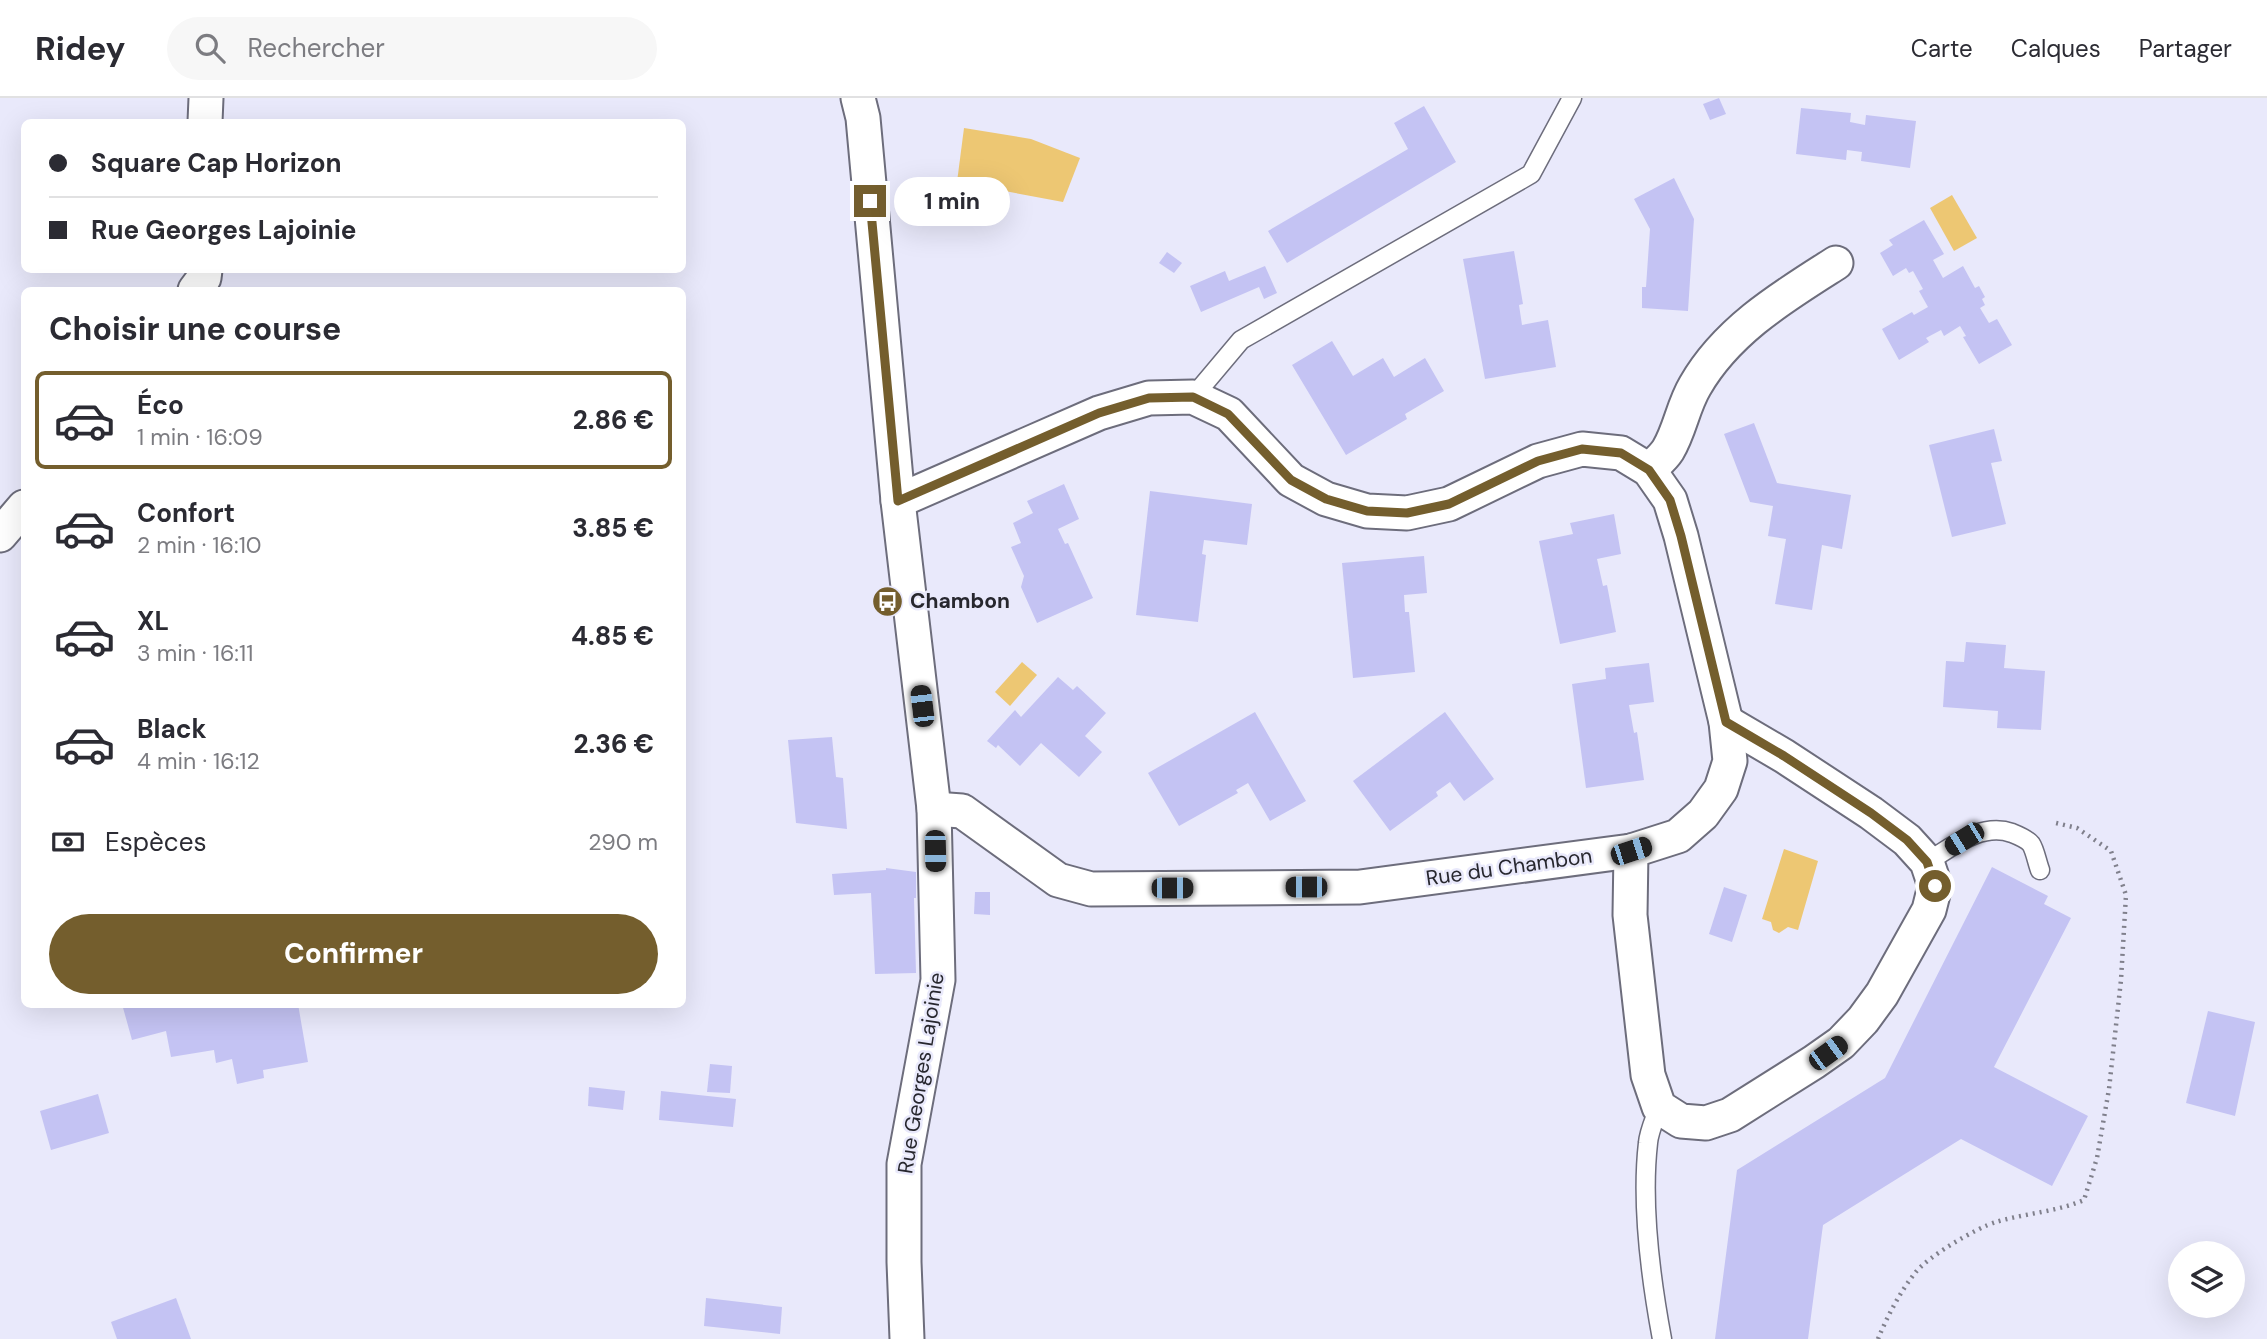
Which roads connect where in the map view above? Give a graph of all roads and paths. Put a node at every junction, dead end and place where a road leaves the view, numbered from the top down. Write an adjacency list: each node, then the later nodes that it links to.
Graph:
1 (205, 98): 4 (street)
2 (858, 98): 8 (street, Rue Georges Lajoinie)
3 (1572, 98): 6 (lane)
4 (205, 119)
5 (1836, 263): 7 (street)
6 (1193, 397): 7 (street, Rue du Chambon); 8 (street, Rue du Chambon)
7 (1649, 470): 11 (street, Rue du Chambon)
8 (898, 501): 12 (street, Rue Georges Lajoinie)
9 (21, 510): 10 (street)
10 (0, 535)
11 (1726, 722): 14 (street, Rue du Chambon); 15 (street)
12 (934, 809): 14 (street, Rue du Chambon); 18 (street, Rue Georges Lajoinie)
13 (2017, 835): 15 (lane); 16 (lane); 20 (path)
14 (1631, 851): 17 (street)
15 (1927, 862): 17 (street)
16 (2040, 870)
17 (1659, 1107): 19 (lane)
18 (907, 1339)
19 (1662, 1339)
20 (1878, 1339)

